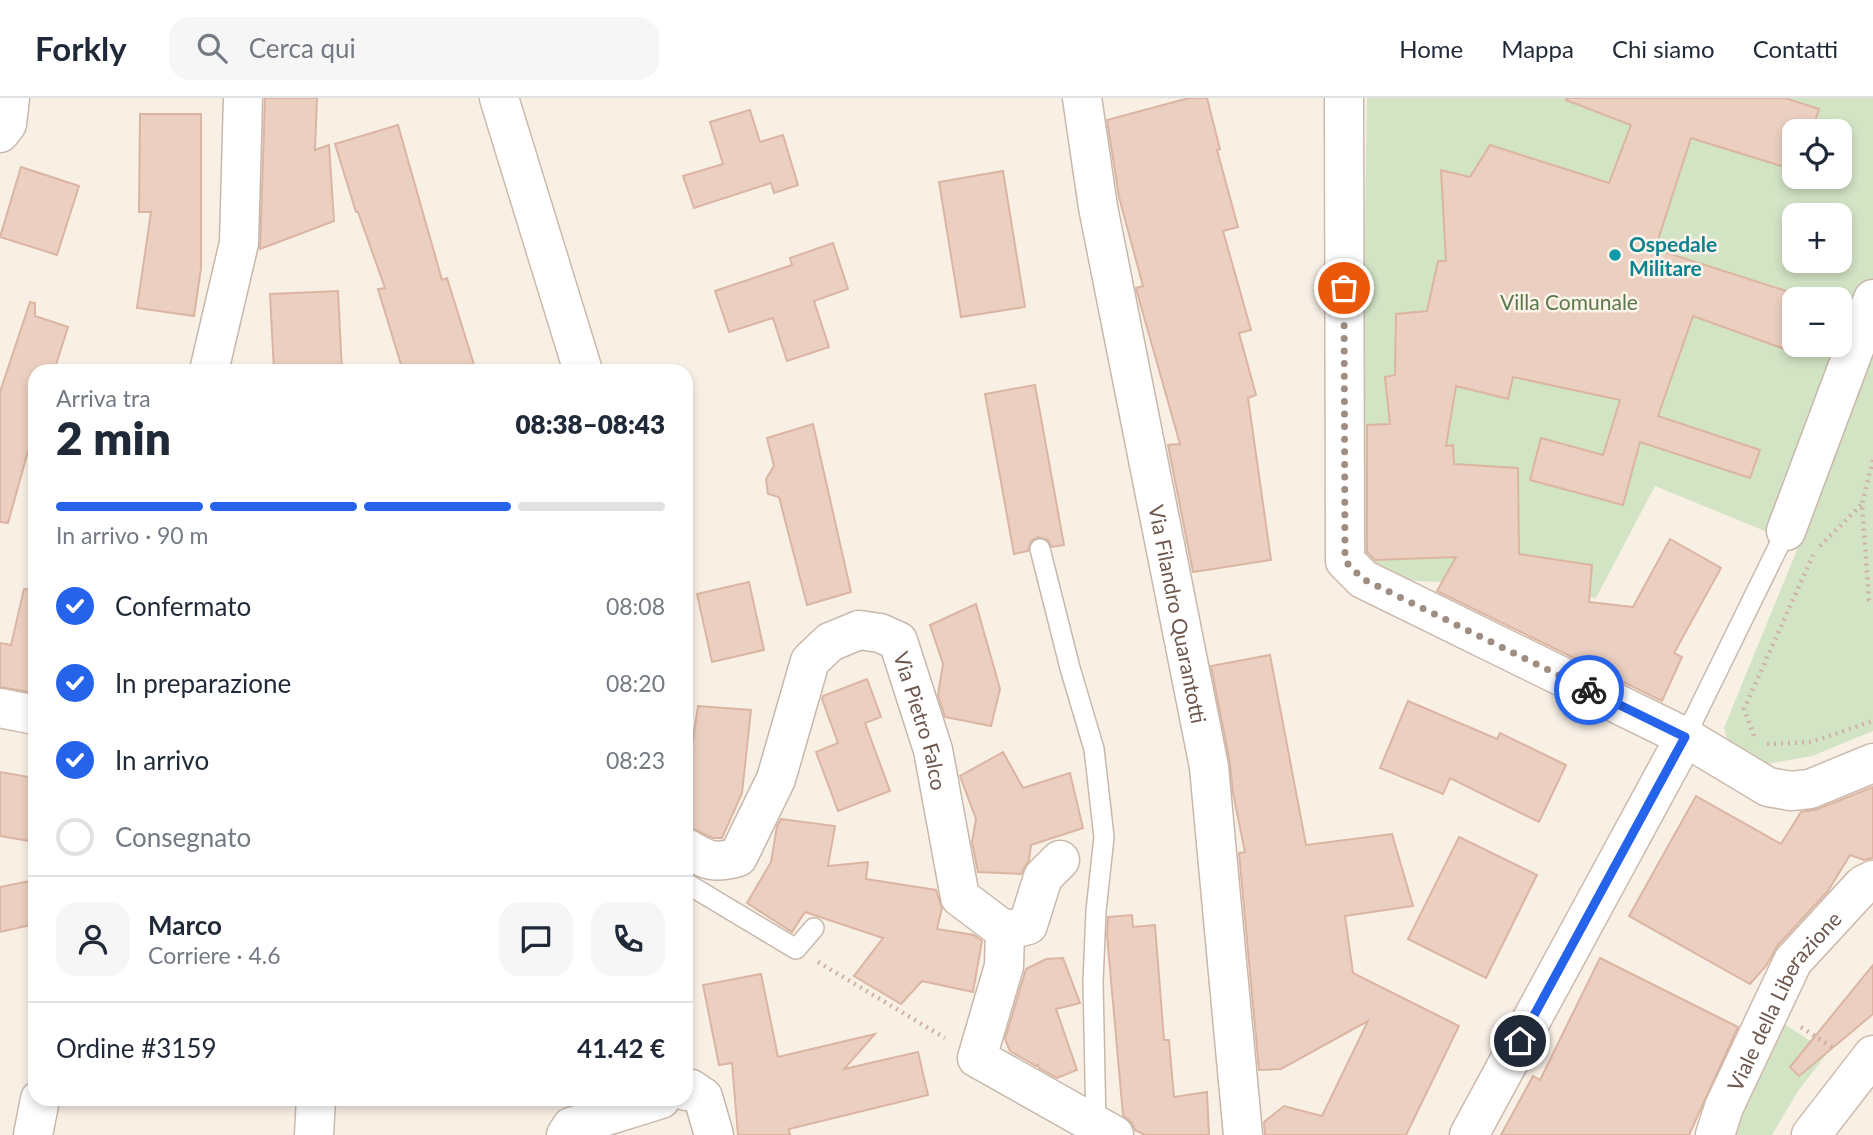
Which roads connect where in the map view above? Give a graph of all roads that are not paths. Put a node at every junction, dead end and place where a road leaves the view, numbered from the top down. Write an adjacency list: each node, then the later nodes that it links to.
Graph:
1 (9, 98): 6 (street)
2 (243, 98): 8 (street)
3 (499, 98): 9 (street)
4 (1082, 98): 32 (street, Via Filandro Quarantotti)
5 (1344, 98): 14 (street)
6 (0, 133)
7 (1873, 299): 10 (street)
8 (211, 364)
9 (581, 364)
10 (1786, 531): 14 (lane)
11 (1040, 549): 27 (lane)
12 (0, 708): 13 (street)
13 (28, 714)
14 (1685, 737): 15 (street); 33 (street)
15 (1873, 763)
16 (693, 852): 21 (street, Via Pietro Falco)
17 (1060, 860): 21 (street)
18 (1873, 880): 34 (street, Viale della Liberazione)
19 (693, 887): 20 (lane)
20 (814, 928)
21 (1005, 931): 27 (street)
22 (1873, 1055): 35 (street)
23 (693, 1090): 31 (street)
24 (39, 1106): 28 (street)
25 (316, 1106): 29 (street)
26 (638, 1106): 30 (street)
27 (1105, 1130)
28 (33, 1135)
29 (314, 1135)
30 (566, 1135)
31 (714, 1135)
32 (1243, 1135)
33 (1469, 1135)
34 (1716, 1135)
35 (1811, 1135)

